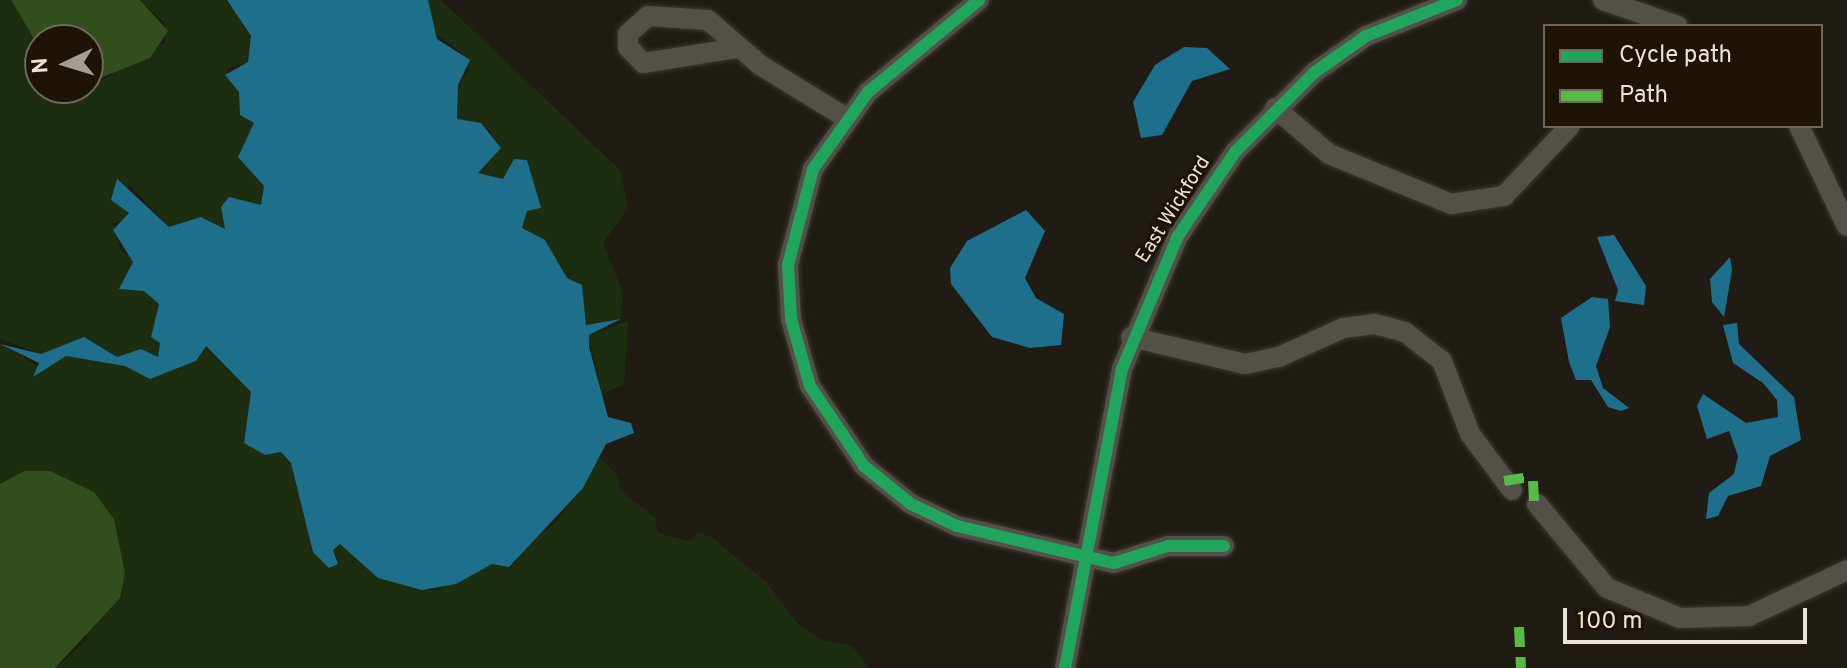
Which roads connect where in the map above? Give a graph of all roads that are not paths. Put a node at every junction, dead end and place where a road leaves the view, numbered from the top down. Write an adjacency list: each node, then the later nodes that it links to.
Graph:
1 (979, 0): 9 (street)
2 (1457, 0): 4 (street, East Wickford)
3 (1603, 0): 5 (street)
4 (1422, 4): 8 (street, East Wickford)
5 (1638, 4): 6 (street)
6 (1674, 24)
7 (737, 48): 7 (street); 9 (street)
8 (1275, 108): 10 (street); 15 (street, East Wickford)
9 (845, 117): 19 (street)
10 (1568, 128)
11 (1800, 128): 13 (street)
12 (1847, 165): 13 (street)
13 (1827, 174): 14 (street)
14 (1847, 226)
15 (1131, 337): 16 (street); 19 (street, East Wickford)
16 (1512, 490)
17 (1537, 504): 20 (street)
18 (1224, 546): 19 (street)
19 (1085, 556): 21 (street, East Wickford)
20 (1847, 570)
21 (1065, 668)

